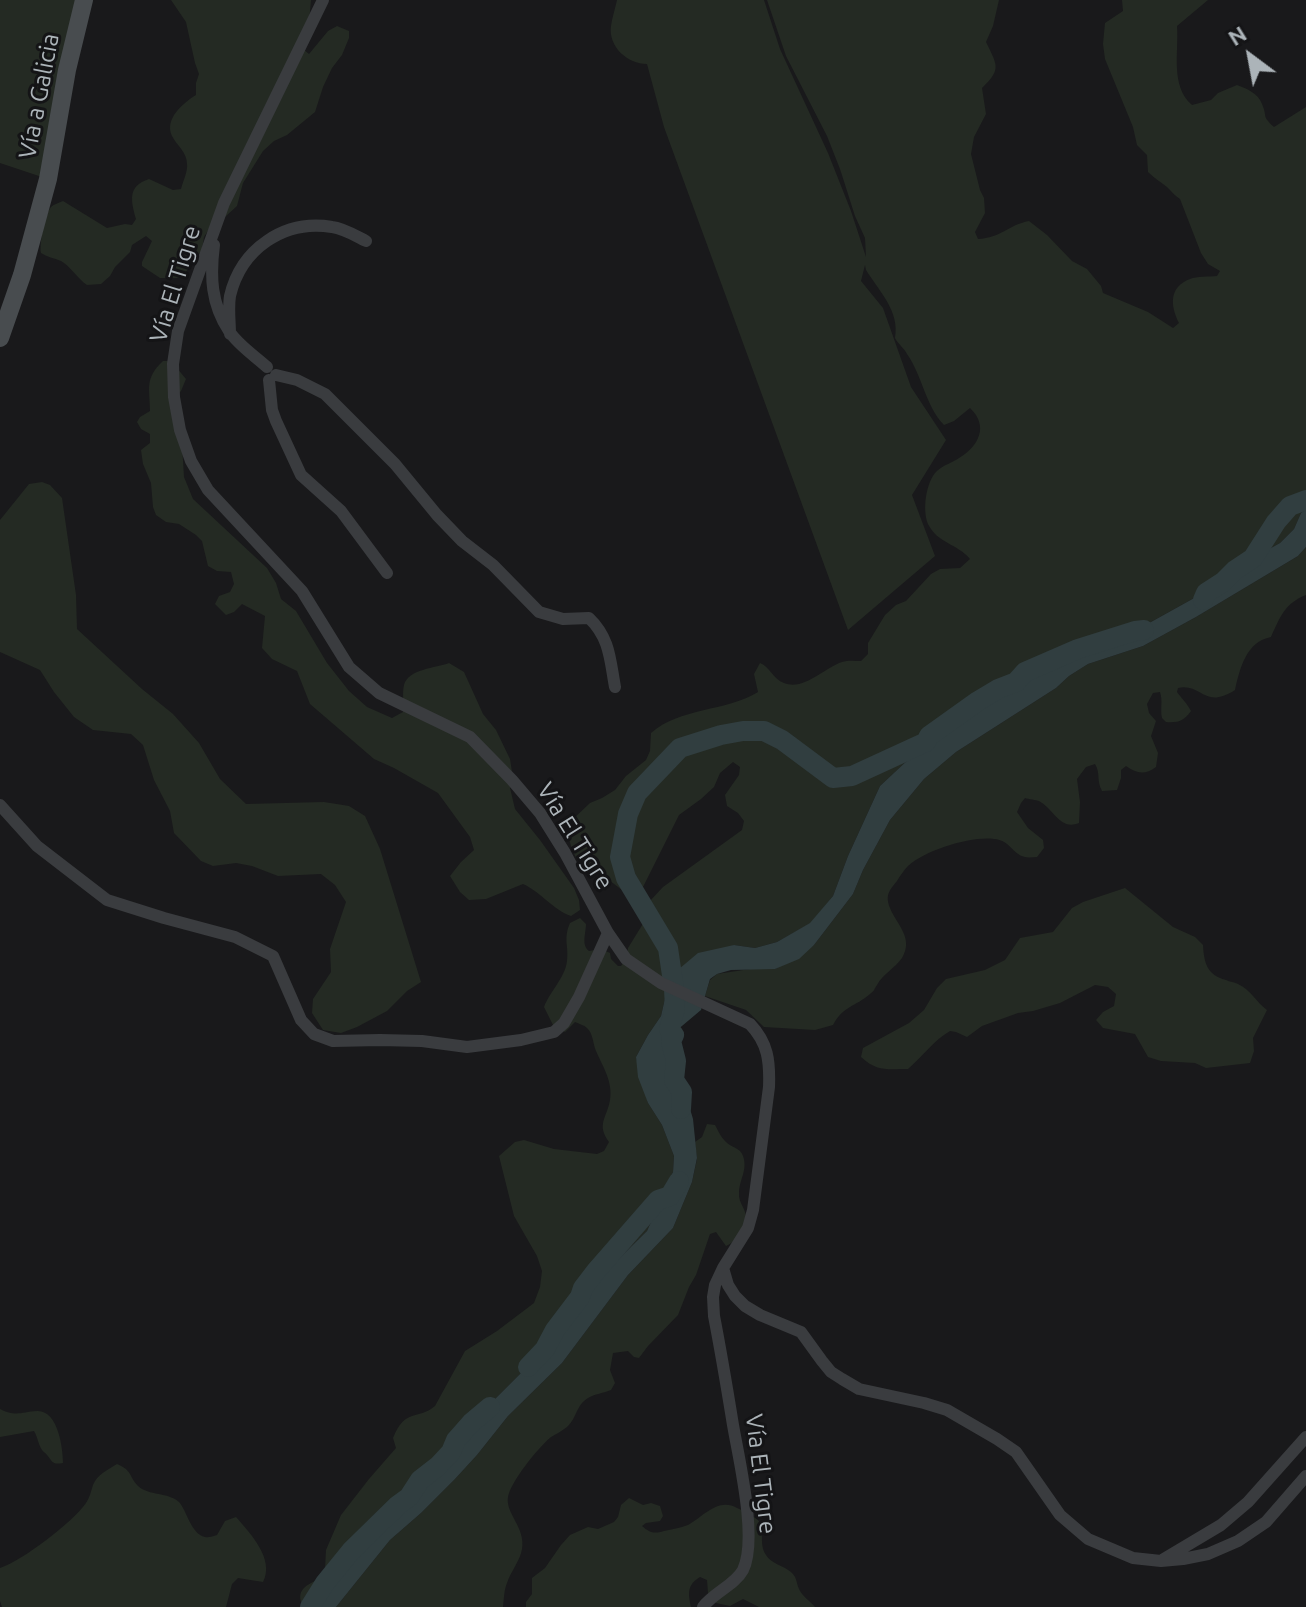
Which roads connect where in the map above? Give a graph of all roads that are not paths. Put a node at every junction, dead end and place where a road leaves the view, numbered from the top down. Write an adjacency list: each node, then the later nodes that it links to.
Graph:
1 (84, 0): 6 (street, Vía a Galicia)
2 (323, 0): 3 (street, Vía El Tigre)
3 (224, 203): 5 (street); 11 (street, Vía El Tigre)
4 (366, 241): 5 (street)
5 (230, 334): 7 (street)
6 (0, 338)
7 (271, 374): 8 (street); 9 (street)
8 (387, 573)
9 (615, 687)
10 (0, 805): 11 (street)
11 (608, 933): 12 (street, Vía El Tigre)
12 (723, 1268): 15 (street); 16 (street, Vía El Tigre)
13 (1306, 1437): 15 (street)
14 (1306, 1476): 15 (street)
15 (1161, 1561)
16 (703, 1607)

